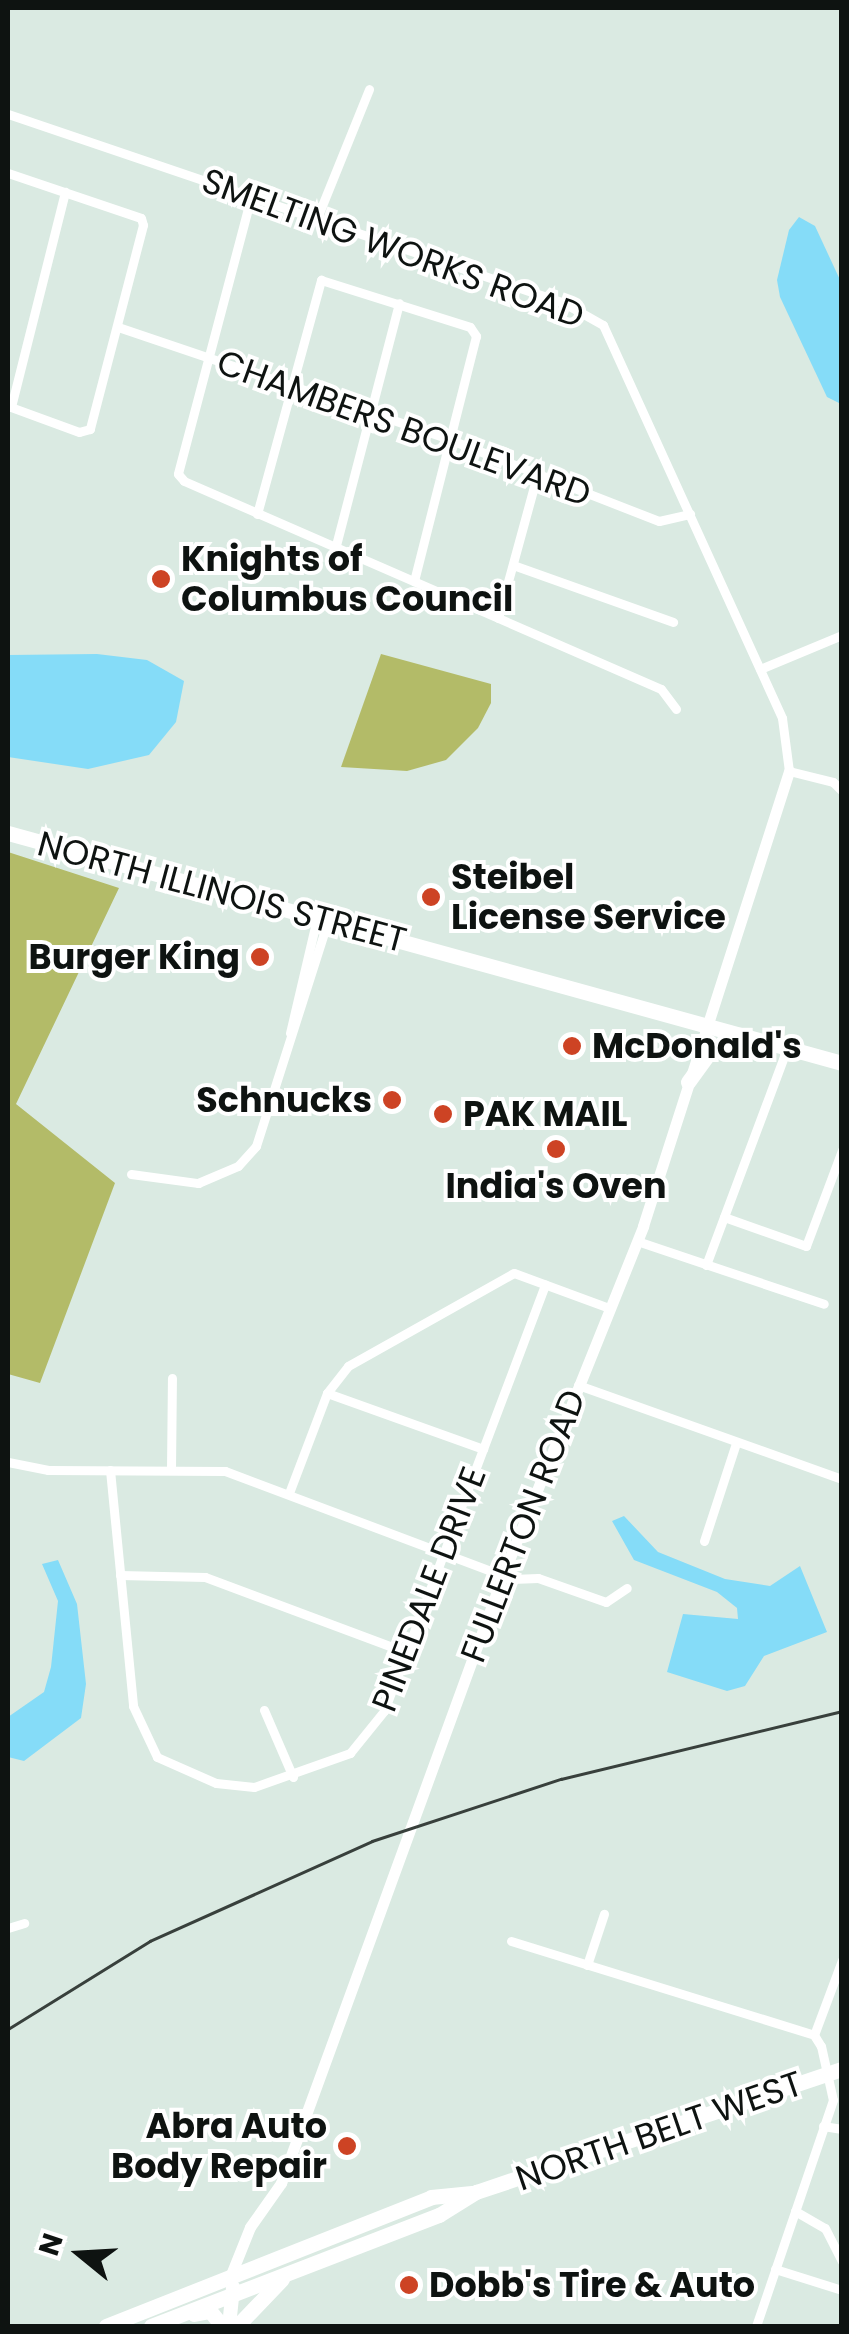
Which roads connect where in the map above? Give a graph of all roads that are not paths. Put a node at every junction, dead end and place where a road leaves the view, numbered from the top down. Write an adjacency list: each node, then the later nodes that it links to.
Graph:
1 (370, 88): 6 (street)
2 (8, 114): 5 (street, SMELTING WORKS ROAD)
3 (8, 173): 4 (street)
4 (65, 192): 8 (street); 11 (street)
5 (250, 197): 6 (street, SMELTING WORKS ROAD); 9 (street)
6 (317, 218): 16 (street, SMELTING WORKS ROAD)
7 (399, 304): 10 (street); 12 (street); 13 (street)
8 (118, 326): 9 (street, CHAMBERS BOULEVARD); 11 (street)
9 (208, 357): 10 (street, CHAMBERS BOULEVARD); 15 (street)
10 (290, 384): 12 (street, CHAMBERS BOULEVARD); 15 (street)
11 (9, 406)
12 (370, 412): 13 (street, CHAMBERS BOULEVARD); 17 (street)
13 (451, 440): 14 (street, CHAMBERS BOULEVARD); 19 (street)
14 (537, 474): 16 (street, CHAMBERS BOULEVARD); 18 (street)
15 (257, 514): 17 (street)
16 (690, 514): 23 (street, SMELTING WORKS ROAD)
17 (335, 549): 19 (street)
18 (513, 565): 20 (street); 21 (street)
19 (414, 581): 20 (street)
20 (498, 618): 24 (street)
21 (673, 622)
22 (842, 635): 23 (street)
23 (760, 670): 25 (street, SMELTING WORKS ROAD)
24 (676, 708)
25 (789, 771): 27 (street); 31 (street, FULLERTON ROAD)
26 (842, 772): 27 (street)
27 (833, 782): 28 (street)
28 (842, 790)
29 (8, 832): 30 (main road, NORTH ILLINOIS STREET)
30 (323, 919): 31 (main road, NORTH ILLINOIS STREET); 37 (street)
31 (703, 1025): 32 (main road, NORTH ILLINOIS STREET); 35 (street, FULLERTON ROAD)
32 (757, 1040): 33 (main road, NORTH ILLINOIS STREET); 35 (main road)
33 (787, 1048): 34 (main road, NORTH ILLINOIS STREET); 38 (street)
34 (840, 1059)
35 (688, 1082): 39 (street, FULLERTON ROAD)
36 (842, 1150): 38 (street)
37 (131, 1174)
38 (724, 1217): 40 (street)
39 (637, 1241): 40 (street); 43 (street, FULLERTON ROAD)
40 (706, 1265): 42 (street)
41 (545, 1284): 43 (street); 46 (street); 48 (street, PINEDALE DRIVE)
42 (824, 1304)
43 (609, 1308): 45 (street, FULLERTON ROAD)
44 (172, 1378): 50 (street)
45 (578, 1385): 47 (street); 57 (street, FULLERTON ROAD)
46 (327, 1393): 48 (street); 53 (street)
47 (736, 1443): 52 (street); 54 (street)
48 (482, 1449): 55 (street, PINEDALE DRIVE)
49 (8, 1462): 51 (street)
50 (171, 1468): 51 (street); 53 (street)
51 (110, 1470): 56 (street, PINEDALE DRIVE)
52 (842, 1480)
53 (289, 1494): 55 (street)
54 (704, 1540)
55 (444, 1552): 57 (street); 59 (street, PINEDALE DRIVE)
56 (120, 1576): 59 (street); 61 (street, PINEDALE DRIVE)
57 (503, 1576): 58 (street); 77 (street, FULLERTON ROAD)
58 (627, 1588)
59 (406, 1652): 61 (street, PINEDALE DRIVE)
60 (264, 1710): 61 (street)
61 (293, 1777)
62 (604, 1914): 67 (street)
63 (24, 1923): 64 (street)
64 (8, 1928)
65 (511, 1941): 67 (street)
66 (842, 1960): 68 (street)
67 (587, 1964): 68 (street)
68 (814, 2035): 69 (street)
69 (836, 2071): 70 (street); 72 (main road, NORTH BELT WEST)
70 (823, 2126): 71 (street); 73 (street)
71 (842, 2129)
72 (476, 2192): 75 (main road, NORTH BELT WEST); 77 (main road, NORTH BELT WEST)
73 (795, 2212): 74 (street); 76 (street)
74 (842, 2261)
75 (297, 2268): 79 (main road, NORTH BELT WEST); 84 (main road)
76 (775, 2269): 78 (street); 85 (street)
77 (232, 2272): 79 (main road); 81 (main road, NORTH BELT WEST)
78 (842, 2290)
79 (232, 2292): 80 (main road, NORTH BELT WEST); 84 (main road)
80 (175, 2316): 82 (main road, NORTH BELT WEST); 83 (main road)
81 (106, 2326)
82 (151, 2326)
83 (222, 2326)
84 (233, 2326)
85 (756, 2326)

